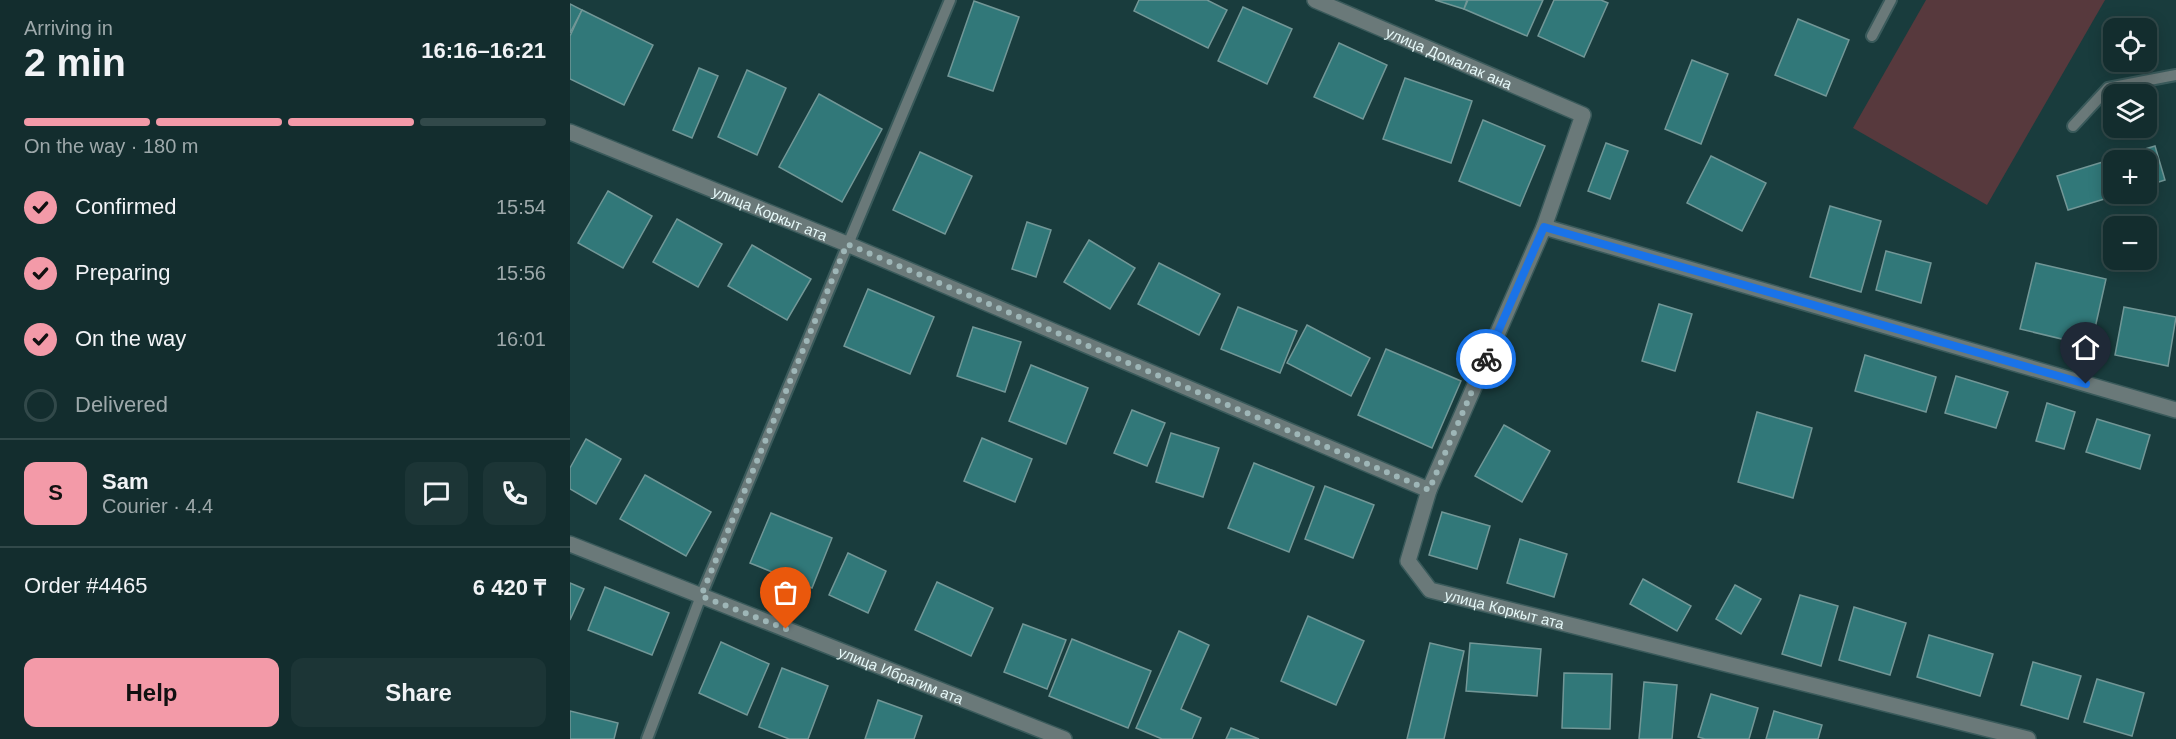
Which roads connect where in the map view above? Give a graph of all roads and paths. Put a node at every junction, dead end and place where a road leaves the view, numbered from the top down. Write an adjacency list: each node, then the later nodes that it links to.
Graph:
1 (950, 0): 9 (lane)
2 (1315, 0): 8 (street, улица Домалак ана)
3 (1891, 0): 4 (lane)
4 (1872, 36)
5 (2176, 75): 6 (lane)
6 (2073, 126)
7 (570, 132): 9 (street, улица Коркыт ата)
8 (1544, 227): 10 (street); 11 (street)
9 (847, 244): 11 (street, улица Коркыт ата); 13 (lane)
10 (2176, 410)
11 (1429, 490): 16 (street, улица Коркыт ата)
12 (570, 544): 13 (street, улица Ибрагим ата)
13 (701, 596): 14 (lane); 15 (street, улица Ибрагим ата)
14 (647, 739)
15 (1064, 739)
16 (2028, 739)

